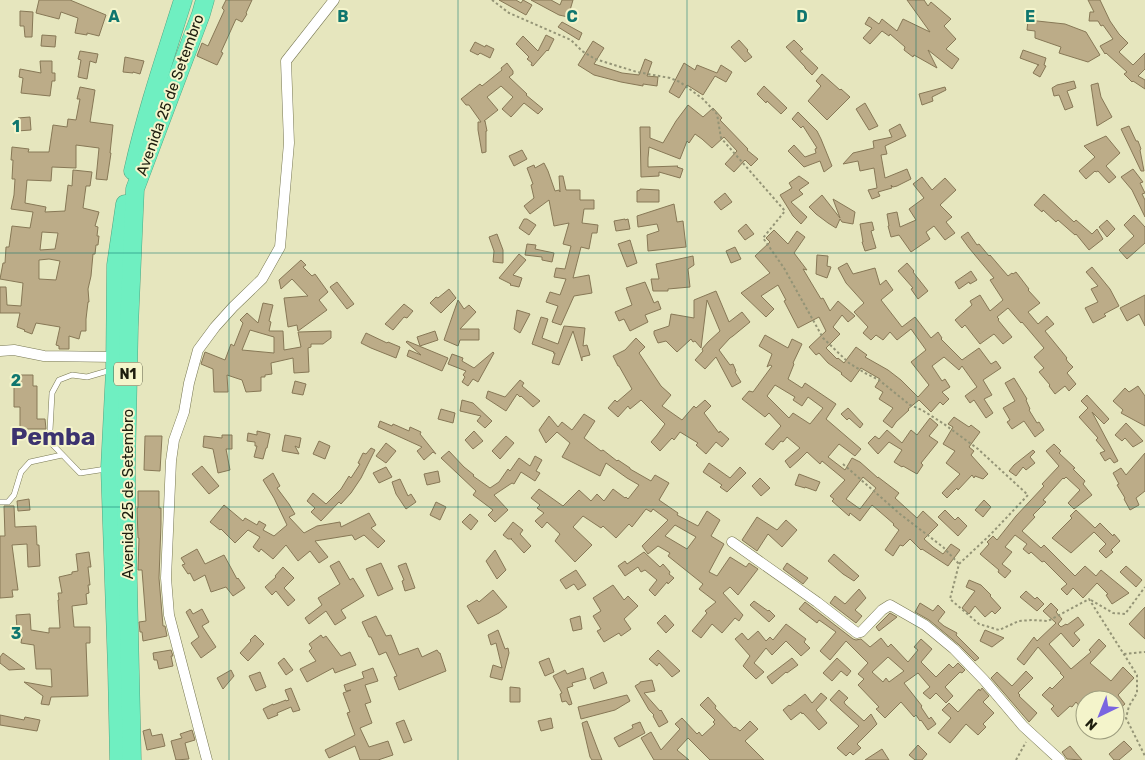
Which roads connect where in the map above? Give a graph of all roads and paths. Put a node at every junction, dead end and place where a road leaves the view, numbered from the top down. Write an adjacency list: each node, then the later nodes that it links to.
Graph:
1 (183, 0): 6 (highway, Avenida 25 de Setembro / N1)
2 (205, 0): 9 (highway, Avenida 25 de Setembro / N1)
3 (334, 0): 21 (street)
4 (492, 0): 12 (path)
5 (0, 350): 6 (street)
6 (115, 363): 7 (lane); 9 (highway, Avenida 25 de Setembro / N1)
7 (62, 455): 9 (lane); 10 (lane)
8 (843, 464): 12 (path)
9 (118, 468): 19 (highway, Avenida 25 de Setembro / N1); 20 (highway, Avenida 25 de Setembro / N1)
10 (0, 502)
11 (732, 542): 17 (street)
12 (959, 564): 14 (path)
13 (1145, 587): 14 (path)
14 (1089, 599): 16 (path)
15 (1145, 652): 16 (path)
16 (1124, 654): 18 (path)
17 (1031, 733): 22 (path); 23 (street)
18 (1145, 756)
19 (119, 760)
20 (132, 760)
21 (207, 760)
22 (1016, 760)
23 (1060, 760)

